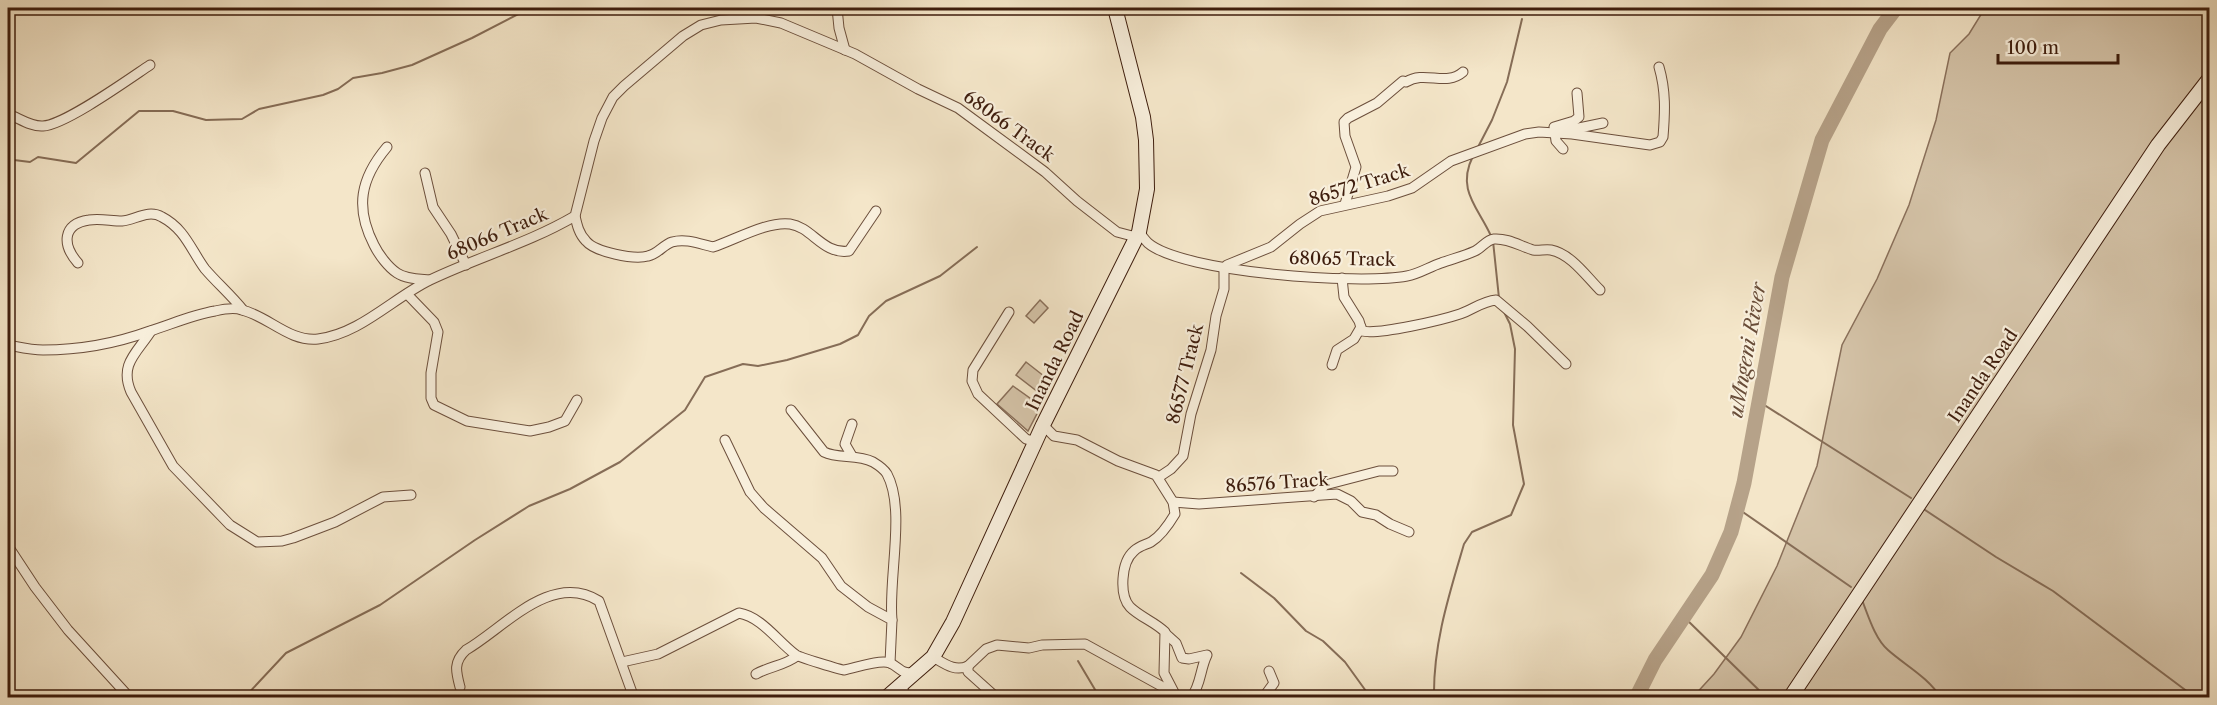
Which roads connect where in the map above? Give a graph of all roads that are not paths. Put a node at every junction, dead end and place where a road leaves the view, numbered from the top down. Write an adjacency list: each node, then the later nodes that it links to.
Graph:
1 (837, 8): 3 (street)
2 (1115, 8): 19 (street, Inanda Road)
3 (845, 50): 18 (street, 68066 Track); 19 (street, 68066 Track)
4 (150, 65): 9 (street)
5 (1659, 67): 12 (street, 86572 Track)
6 (1463, 72): 16 (street)
7 (2210, 78): 67 (street, Inanda Road)
8 (1577, 93): 11 (street)
9 (8, 114)
10 (1603, 123): 12 (street)
11 (1540, 132): 12 (street, 86572 Track); 16 (street, 86572 Track)
12 (1555, 133): 14 (street)
13 (387, 147): 24 (street)
14 (1563, 149)
15 (425, 173): 21 (street)
16 (1345, 204): 22 (street, 86572 Track)
17 (876, 211): 18 (street)
18 (575, 216): 21 (street, 68066 Track)
19 (1138, 235): 22 (street, 68065 Track); 37 (street, Inanda Road)
20 (78, 263): 27 (street)
21 (466, 265): 24 (street, 68066 Track)
22 (1224, 268): 23 (street, 68065 Track); 42 (street, 86577 Track)
23 (1342, 278): 25 (street, 68065 Track); 29 (street)
24 (429, 280): 26 (street, 68066 Track)
25 (1600, 290)
26 (407, 294): 27 (street, 68066 Track); 34 (street)
27 (243, 310): 30 (street, 68066 Track)
28 (1009, 312): 39 (street)
29 (1361, 327): 32 (street); 33 (street)
30 (151, 331): 31 (street, 68066 Track); 43 (street)
31 (8, 345)
32 (1566, 364)
33 (1332, 365)
34 (577, 400)
35 (792, 410): 40 (street)
36 (852, 424): 40 (street)
37 (1043, 425): 39 (street, Inanda Road); 42 (street)
38 (725, 440): 48 (street)
39 (1036, 441): 51 (street, Inanda Road)
40 (852, 456): 48 (street)
41 (1392, 471): 44 (street)
42 (1159, 477): 45 (street)
43 (411, 495)
44 (1314, 497): 45 (street, 86576 Track); 46 (street, 86576 Track)
45 (1173, 502): 49 (street)
46 (1409, 532)
47 (8, 546): 60 (street)
48 (892, 620): 53 (street)
49 (1166, 634): 64 (street); 65 (street)
50 (797, 656): 52 (street); 53 (street); 56 (street)
51 (933, 657): 54 (street); 57 (street, Inanda Road)
52 (622, 663): 58 (street); 61 (street)
53 (890, 663): 57 (street)
54 (968, 666): 63 (street); 64 (street)
55 (1269, 671): 66 (street)
56 (756, 674)
57 (915, 674): 59 (street, Inanda Road)
58 (460, 687)
59 (904, 691): 62 (street, Inanda Road)
60 (130, 698)
61 (634, 698)
62 (886, 698)
63 (997, 698)
64 (1176, 698)
65 (1191, 698)
66 (1263, 698)
67 (1790, 698)

